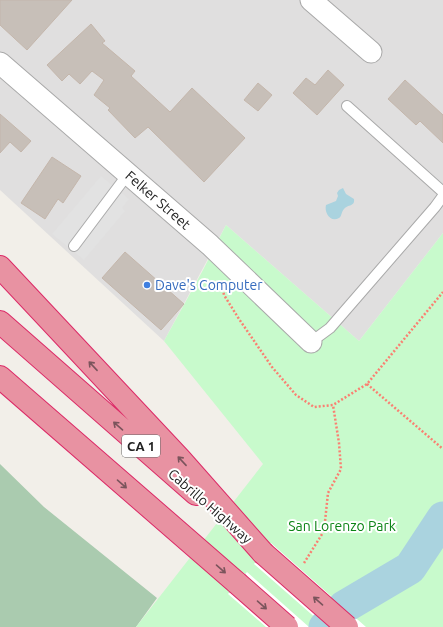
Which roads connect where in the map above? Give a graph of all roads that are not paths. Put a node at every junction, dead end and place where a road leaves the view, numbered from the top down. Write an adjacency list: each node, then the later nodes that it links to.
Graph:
1 (311, 0): 2 (street)
2 (371, 52)
3 (0, 63): 5 (street, Felker Street)
4 (347, 106): 6 (lane)
5 (128, 174): 8 (lane); 11 (street, Felker Street)
6 (443, 192)
7 (443, 196): 11 (lane)
8 (74, 246)
9 (0, 267): 15 (highway, one-way to 9)
10 (0, 322): 15 (highway, Cabrillo Highway / CA 1, one-way to 10)
11 (311, 342)
12 (0, 377): 14 (highway, CA 1)
13 (0, 388): 14 (highway)
14 (93, 458): 16 (highway, CA 1, one-way to 16, bridge)
15 (263, 553): 17 (highway, Cabrillo Highway / CA 1, one-way to 15, bridge)
16 (287, 627)
17 (347, 627)

